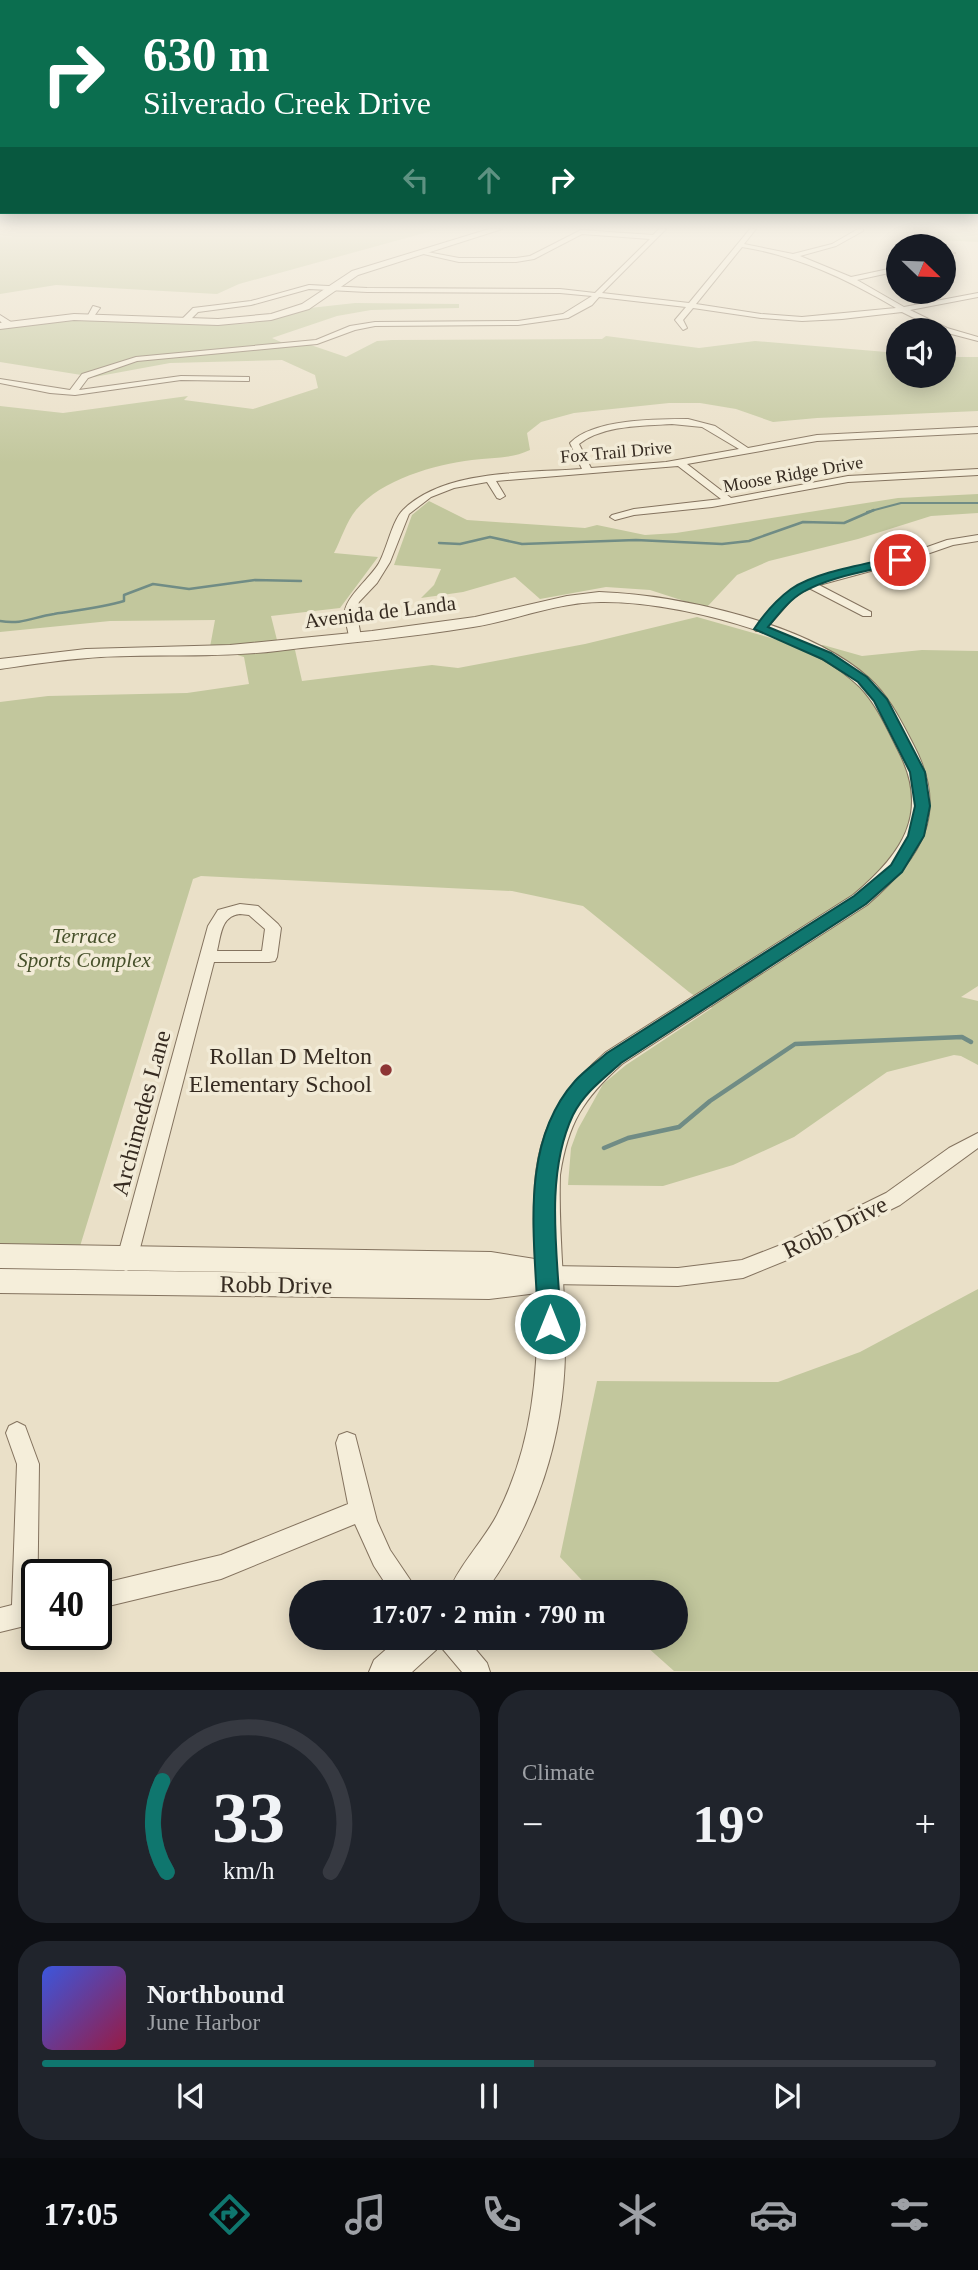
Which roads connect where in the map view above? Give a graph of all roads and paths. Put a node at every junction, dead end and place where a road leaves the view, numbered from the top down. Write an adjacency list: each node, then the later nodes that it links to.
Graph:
1 (219, 307): 9 (street)
2 (303, 307): 9 (street)
3 (582, 307): 15 (street)
4 (689, 307): 11 (street)
5 (703, 307): 8 (street)
6 (896, 307): 8 (street)
7 (911, 307): 8 (street)
8 (899, 309): 12 (street)
9 (184, 321): 10 (street)
10 (3, 323)
11 (683, 328)
12 (978, 339)
13 (246, 379): 15 (street)
14 (0, 381): 15 (street)
15 (72, 393)
16 (978, 430): 17 (street, Fox Trail Drive)
17 (746, 450): 18 (street, Fox Trail Drive); 19 (street)
18 (680, 463): 19 (street, Fox Trail Drive); 23 (street)
19 (588, 471): 21 (street, Fox Trail Drive)
20 (978, 472): 23 (street, Moose Ridge Drive)
21 (490, 479): 22 (street); 29 (street, Fox Trail Drive)
22 (500, 496)
23 (729, 501): 24 (street, Moose Ridge Drive)
24 (615, 517)
25 (978, 538): 26 (street)
26 (809, 584): 27 (street); 28 (street)
27 (867, 614)
28 (760, 629): 29 (street, Avenida de Landa); 35 (street, Avenida de Landa)
29 (355, 637): 30 (street, Avenida de Landa)
30 (0, 664)
31 (208, 956): 34 (street, Archimedes Lane)
32 (978, 1140): 35 (street, Robb Drive)
33 (0, 1256): 34 (street, Robb Drive)
34 (128, 1256): 35 (street, Robb Drive); 37 (street, Archimedes Lane)
35 (549, 1275): 37 (street, Robb Drive); 43 (street, Avenida de Landa)
36 (0, 1281): 37 (street, Robb Drive)
37 (120, 1283)
38 (17, 1433): 41 (street)
39 (347, 1443): 40 (street)
40 (360, 1511): 42 (street); 44 (street)
41 (29, 1559)
42 (397, 1580)
43 (473, 1580)
44 (112, 1593)
45 (21, 1614): 46 (street)
46 (0, 1619)
47 (410, 1650): 49 (street)
48 (460, 1650): 50 (street)
49 (386, 1671)
50 (478, 1671)

